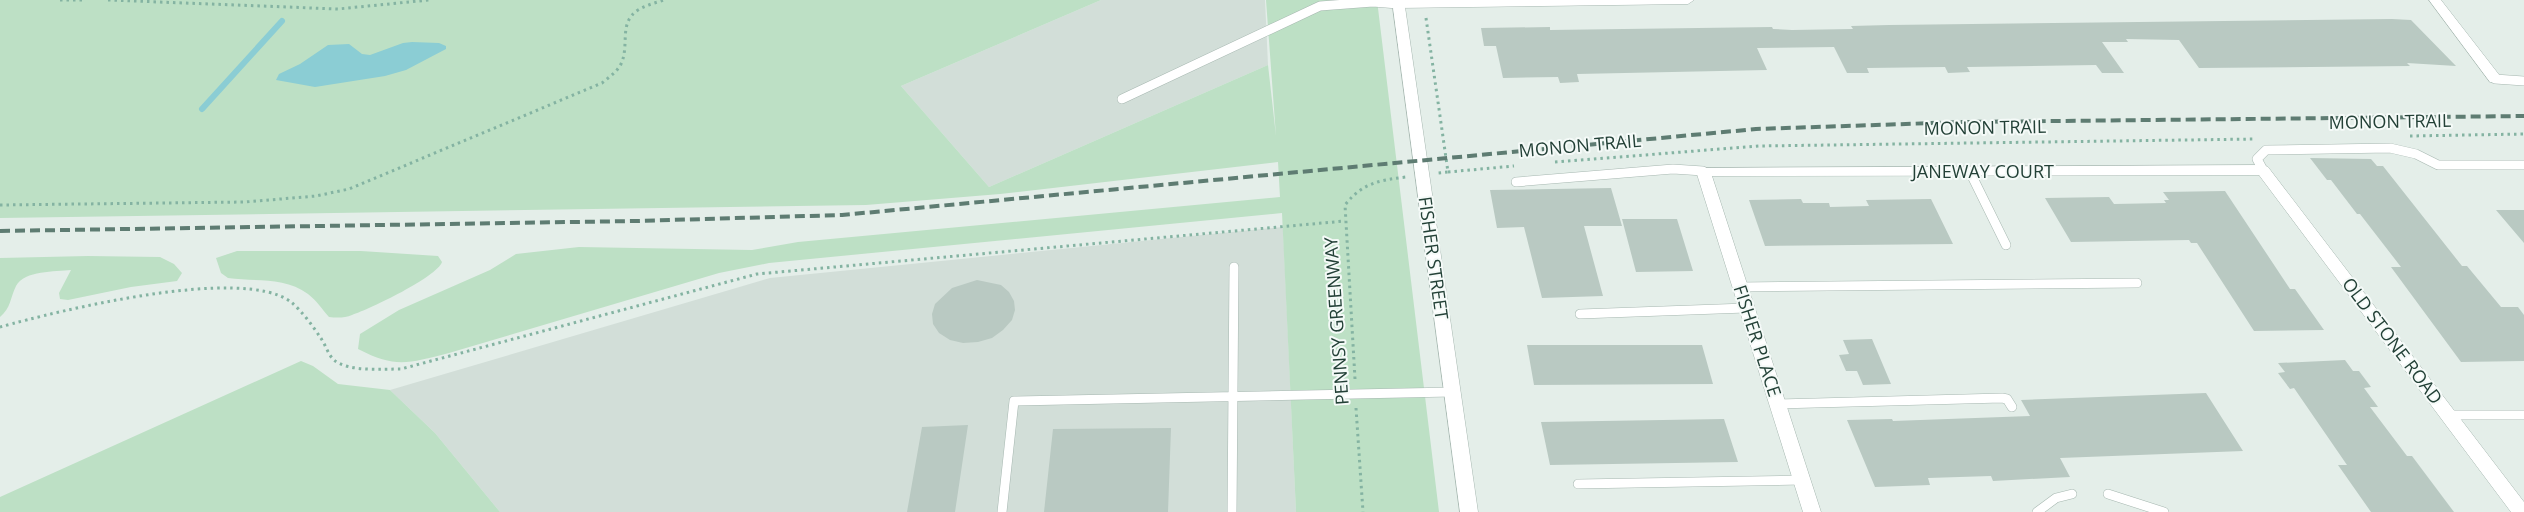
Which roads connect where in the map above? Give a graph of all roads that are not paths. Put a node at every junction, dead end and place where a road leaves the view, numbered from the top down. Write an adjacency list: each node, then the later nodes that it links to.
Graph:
1 (1688, 0): 3 (street)
2 (2435, 0): 4 (street)
3 (1398, 2): 6 (lane); 18 (street, FISHER STREET)
4 (2495, 79): 5 (lane)
5 (2524, 80)
6 (1122, 99)
7 (2524, 164): 8 (lane)
8 (2264, 170): 10 (street, JANEWAY COURT); 22 (street, OLD STONE ROAD)
9 (1703, 171): 10 (street, JANEWAY COURT); 11 (lane); 15 (street, FISHER PLACE)
10 (1970, 172): 12 (lane)
11 (1516, 182)
12 (2006, 245)
13 (1234, 267): 19 (lane)
14 (2137, 283): 15 (lane)
15 (1740, 287): 16 (street, FISHER PLACE)
16 (1746, 308): 17 (lane); 20 (street, FISHER PLACE)
17 (1580, 314)
18 (1452, 392): 19 (lane); 30 (street, FISHER STREET)
19 (1233, 398): 28 (lane); 29 (lane)
20 (1777, 404): 21 (lane); 24 (street, FISHER PLACE)
21 (2012, 407)
22 (2448, 414): 23 (lane); 34 (street, OLD STONE ROAD)
23 (2524, 415)
24 (1801, 480): 25 (lane); 31 (street, FISHER PLACE)
25 (1578, 484)
26 (2072, 494): 32 (lane)
27 (2108, 494): 33 (lane)
28 (1002, 512)
29 (1232, 512)
30 (1469, 512)
31 (1812, 512)
32 (2037, 512)
33 (2164, 512)
34 (2521, 512)

